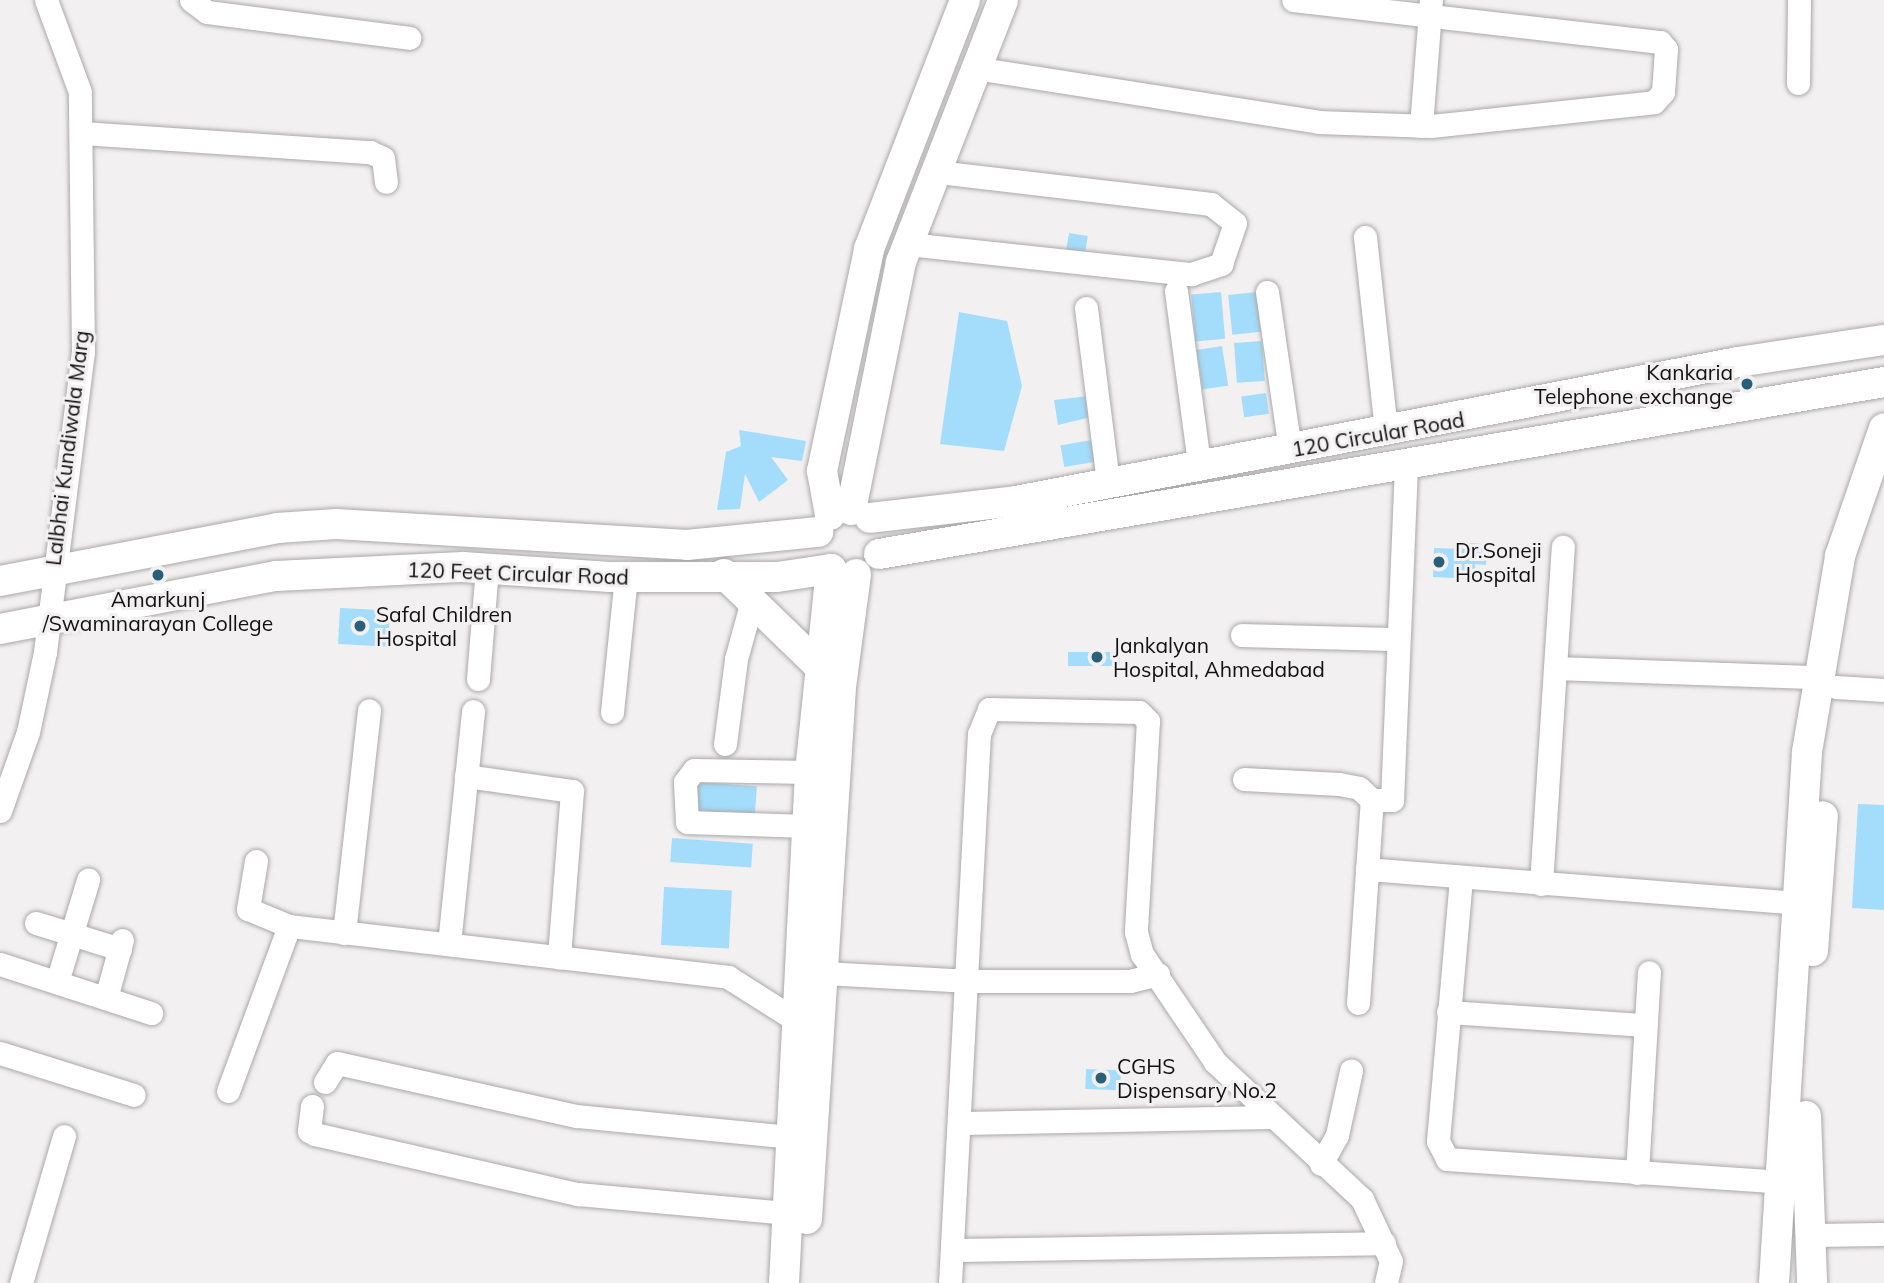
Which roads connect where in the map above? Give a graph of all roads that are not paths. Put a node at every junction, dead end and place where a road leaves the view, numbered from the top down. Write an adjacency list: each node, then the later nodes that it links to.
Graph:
1 (46, 0): 12 (street, Lalbhai Kundiwala Marg)
2 (191, 0): 8 (street)
3 (965, 0): 29 (main road)
4 (1003, 0): 9 (main road)
5 (1293, 0): 7 (street)
6 (1799, 0): 10 (street)
7 (1431, 9): 11 (street); 11 (street)
8 (409, 38)
9 (975, 68): 11 (street); 13 (main road)
10 (1798, 83)
11 (1421, 126)
12 (82, 133): 14 (street); 33 (street, Lalbhai Kundiwala Marg)
13 (937, 172): 16 (main road); 16 (street)
14 (386, 182)
15 (1365, 237): 23 (street)
16 (908, 244): 29 (main road)
17 (1176, 290): 25 (street)
18 (1267, 292): 24 (street)
19 (1086, 308): 27 (street)
20 (1884, 340): 23 (main road, 120 Circular Road)
21 (1884, 382): 26 (main road, 120 Circular Road)
22 (1884, 428): 46 (main road)
23 (1386, 431): 24 (main road, 120 Circular Road)
24 (1290, 449): 25 (main road, 120 Circular Road)
25 (1199, 463): 27 (main road, 120 Circular Road)
26 (1406, 464): 31 (main road, 120 Circular Road); 42 (street)
27 (1108, 481): 29 (main road, 120 Circular Road)
28 (1884, 483): 46 (main road)
29 (842, 519): 31 (main road); 33 (main road, 120 Feet Circular Road); 34 (main road)
30 (1563, 547): 44 (street)
31 (879, 554): 34 (main road)
32 (487, 568): 36 (main road, 120 Feet Circular Road); 39 (main road, 120 Feet Circular Road); 45 (street)
33 (51, 570): 37 (main road, 120 Feet Circular Road); 39 (street, Lalbhai Kundiwala Marg)
34 (843, 572): 35 (main road, 120 Feet Circular Road); 43 (main road); 72 (main road)
35 (724, 574): 36 (main road, 120 Feet Circular Road); 38 (main road)
36 (626, 577): 50 (street)
37 (0, 581)
38 (752, 601): 43 (main road); 51 (street)
39 (45, 620): 40 (main road, 120 Feet Circular Road); 56 (street, Lalbhai Kundiwala Marg)
40 (0, 629)
41 (1242, 635): 42 (street)
42 (1398, 639): 55 (street)
43 (820, 667): 52 (main road)
44 (1555, 668): 46 (street); 62 (street)
45 (478, 679)
46 (1827, 682): 47 (street); 63 (main road); 97 (main road)
47 (1884, 690)
48 (369, 710): 66 (street)
49 (473, 710): 53 (street)
50 (612, 712)
51 (725, 744)
52 (810, 772): 57 (main road); 57 (street)
53 (466, 776): 68 (street); 69 (street)
54 (1244, 779): 55 (street)
55 (1371, 800): 59 (street)
56 (0, 811)
57 (808, 826): 80 (main road)
58 (256, 861): 65 (street)
59 (1367, 869): 60 (street); 77 (street)
60 (1461, 878): 62 (street); 78 (street)
61 (88, 880): 67 (street)
62 (1541, 884): 63 (street)
63 (1796, 903): 94 (main road)
64 (36, 923): 67 (street)
65 (289, 926): 66 (street); 85 (street)
66 (344, 933): 68 (street)
67 (72, 934): 75 (street); 76 (street)
68 (449, 944): 69 (street)
69 (559, 957): 80 (street)
70 (0, 964): 75 (street)
71 (1648, 972): 81 (street)
72 (824, 973): 74 (street); 102 (main road)
73 (1158, 975): 74 (street); 74 (street); 88 (street)
74 (970, 981): 89 (street)
75 (57, 982): 76 (street)
76 (106, 998): 79 (street)
77 (1358, 1003)
78 (1448, 1012): 81 (street); 93 (street)
79 (151, 1013)
80 (799, 1023): 91 (main road)
81 (1642, 1025): 93 (street)
82 (0, 1053): 86 (street)
83 (1351, 1071): 92 (street)
84 (324, 1082): 91 (street)
85 (228, 1091)
86 (134, 1096)
87 (312, 1106): 95 (street)
88 (1271, 1117): 89 (street); 92 (street)
89 (962, 1123): 99 (street)
90 (64, 1136): 100 (street)
91 (791, 1137): 95 (main road)
92 (1321, 1164): 98 (street)
93 (1637, 1173): 94 (street)
94 (1782, 1182): 105 (main road)
95 (788, 1213): 101 (main road)
96 (1884, 1234): 97 (street)
97 (1812, 1235): 106 (main road)
98 (1384, 1242): 99 (street); 104 (street)
99 (953, 1250): 103 (street)
100 (22, 1283)
101 (784, 1283)
102 (803, 1283)
103 (950, 1283)
104 (1386, 1283)
105 (1774, 1283)
106 (1812, 1283)

